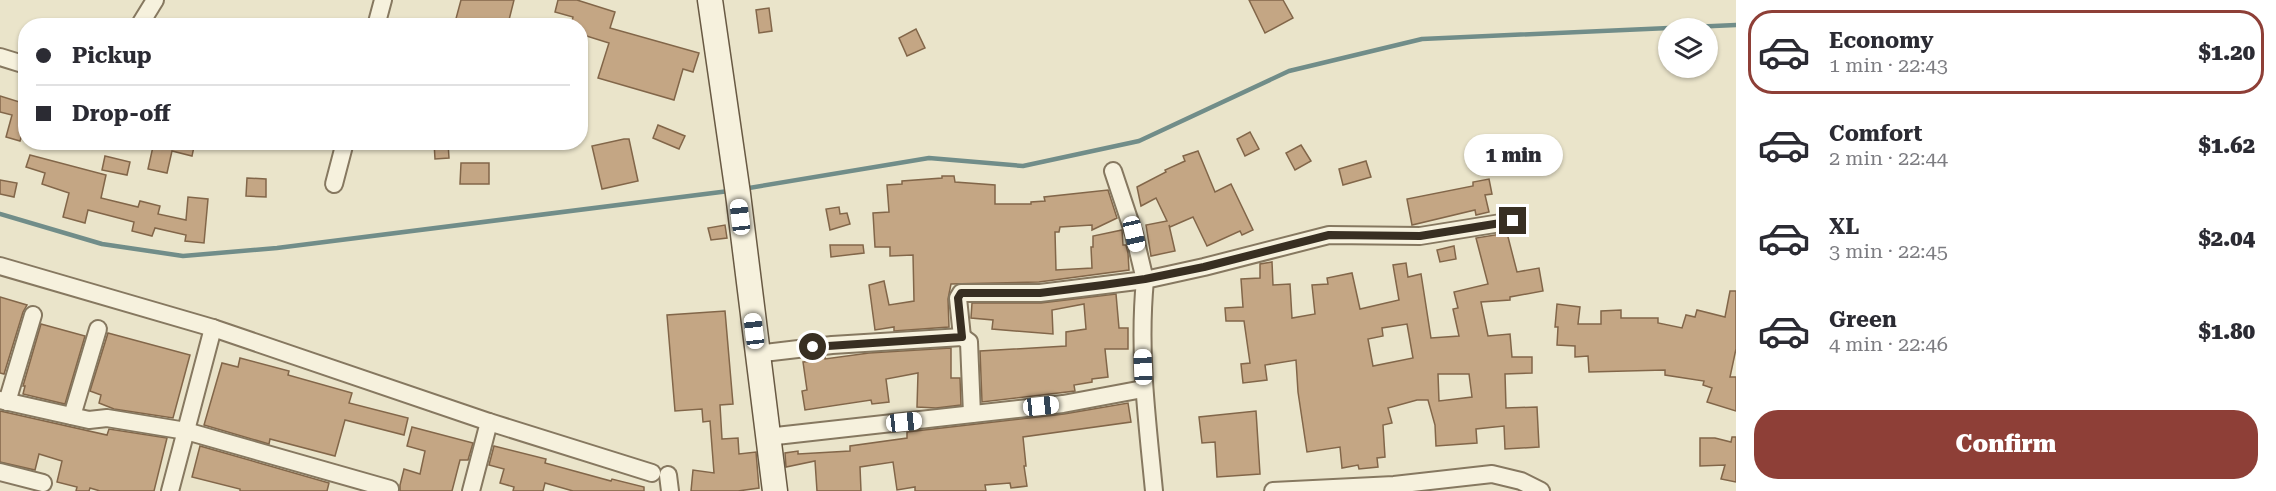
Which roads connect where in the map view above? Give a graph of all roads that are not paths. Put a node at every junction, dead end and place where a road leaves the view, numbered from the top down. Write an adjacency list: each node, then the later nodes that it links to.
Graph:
1 (155, 0): 4 (street)
2 (382, 0): 5 (street)
3 (710, 0): 18 (street)
4 (144, 18)
5 (378, 18)
6 (0, 57): 7 (street)
7 (18, 63)
8 (343, 150): 10 (street)
9 (1113, 171): 13 (street)
10 (334, 184)
11 (1513, 221): 13 (street)
12 (0, 266): 15 (street)
13 (1145, 279): 17 (street); 19 (street)
14 (33, 315): 20 (street)
15 (213, 328): 23 (street); 24 (street)
16 (98, 329): 22 (street)
17 (962, 337): 18 (street); 21 (street)
18 (756, 354): 25 (street)
19 (1143, 389): 21 (street); 33 (street)
20 (3, 401): 22 (street)
21 (972, 414): 25 (street)
22 (72, 416): 24 (street)
23 (489, 422): 27 (street); 31 (street)
24 (186, 431): 29 (street); 30 (street)
25 (767, 437): 32 (street)
26 (0, 472): 28 (street)
27 (664, 480)
28 (42, 483)
29 (390, 489)
30 (170, 491)
31 (471, 491)
32 (775, 491)
33 (1154, 491)
34 (1273, 491): 35 (street)
35 (1541, 491)

